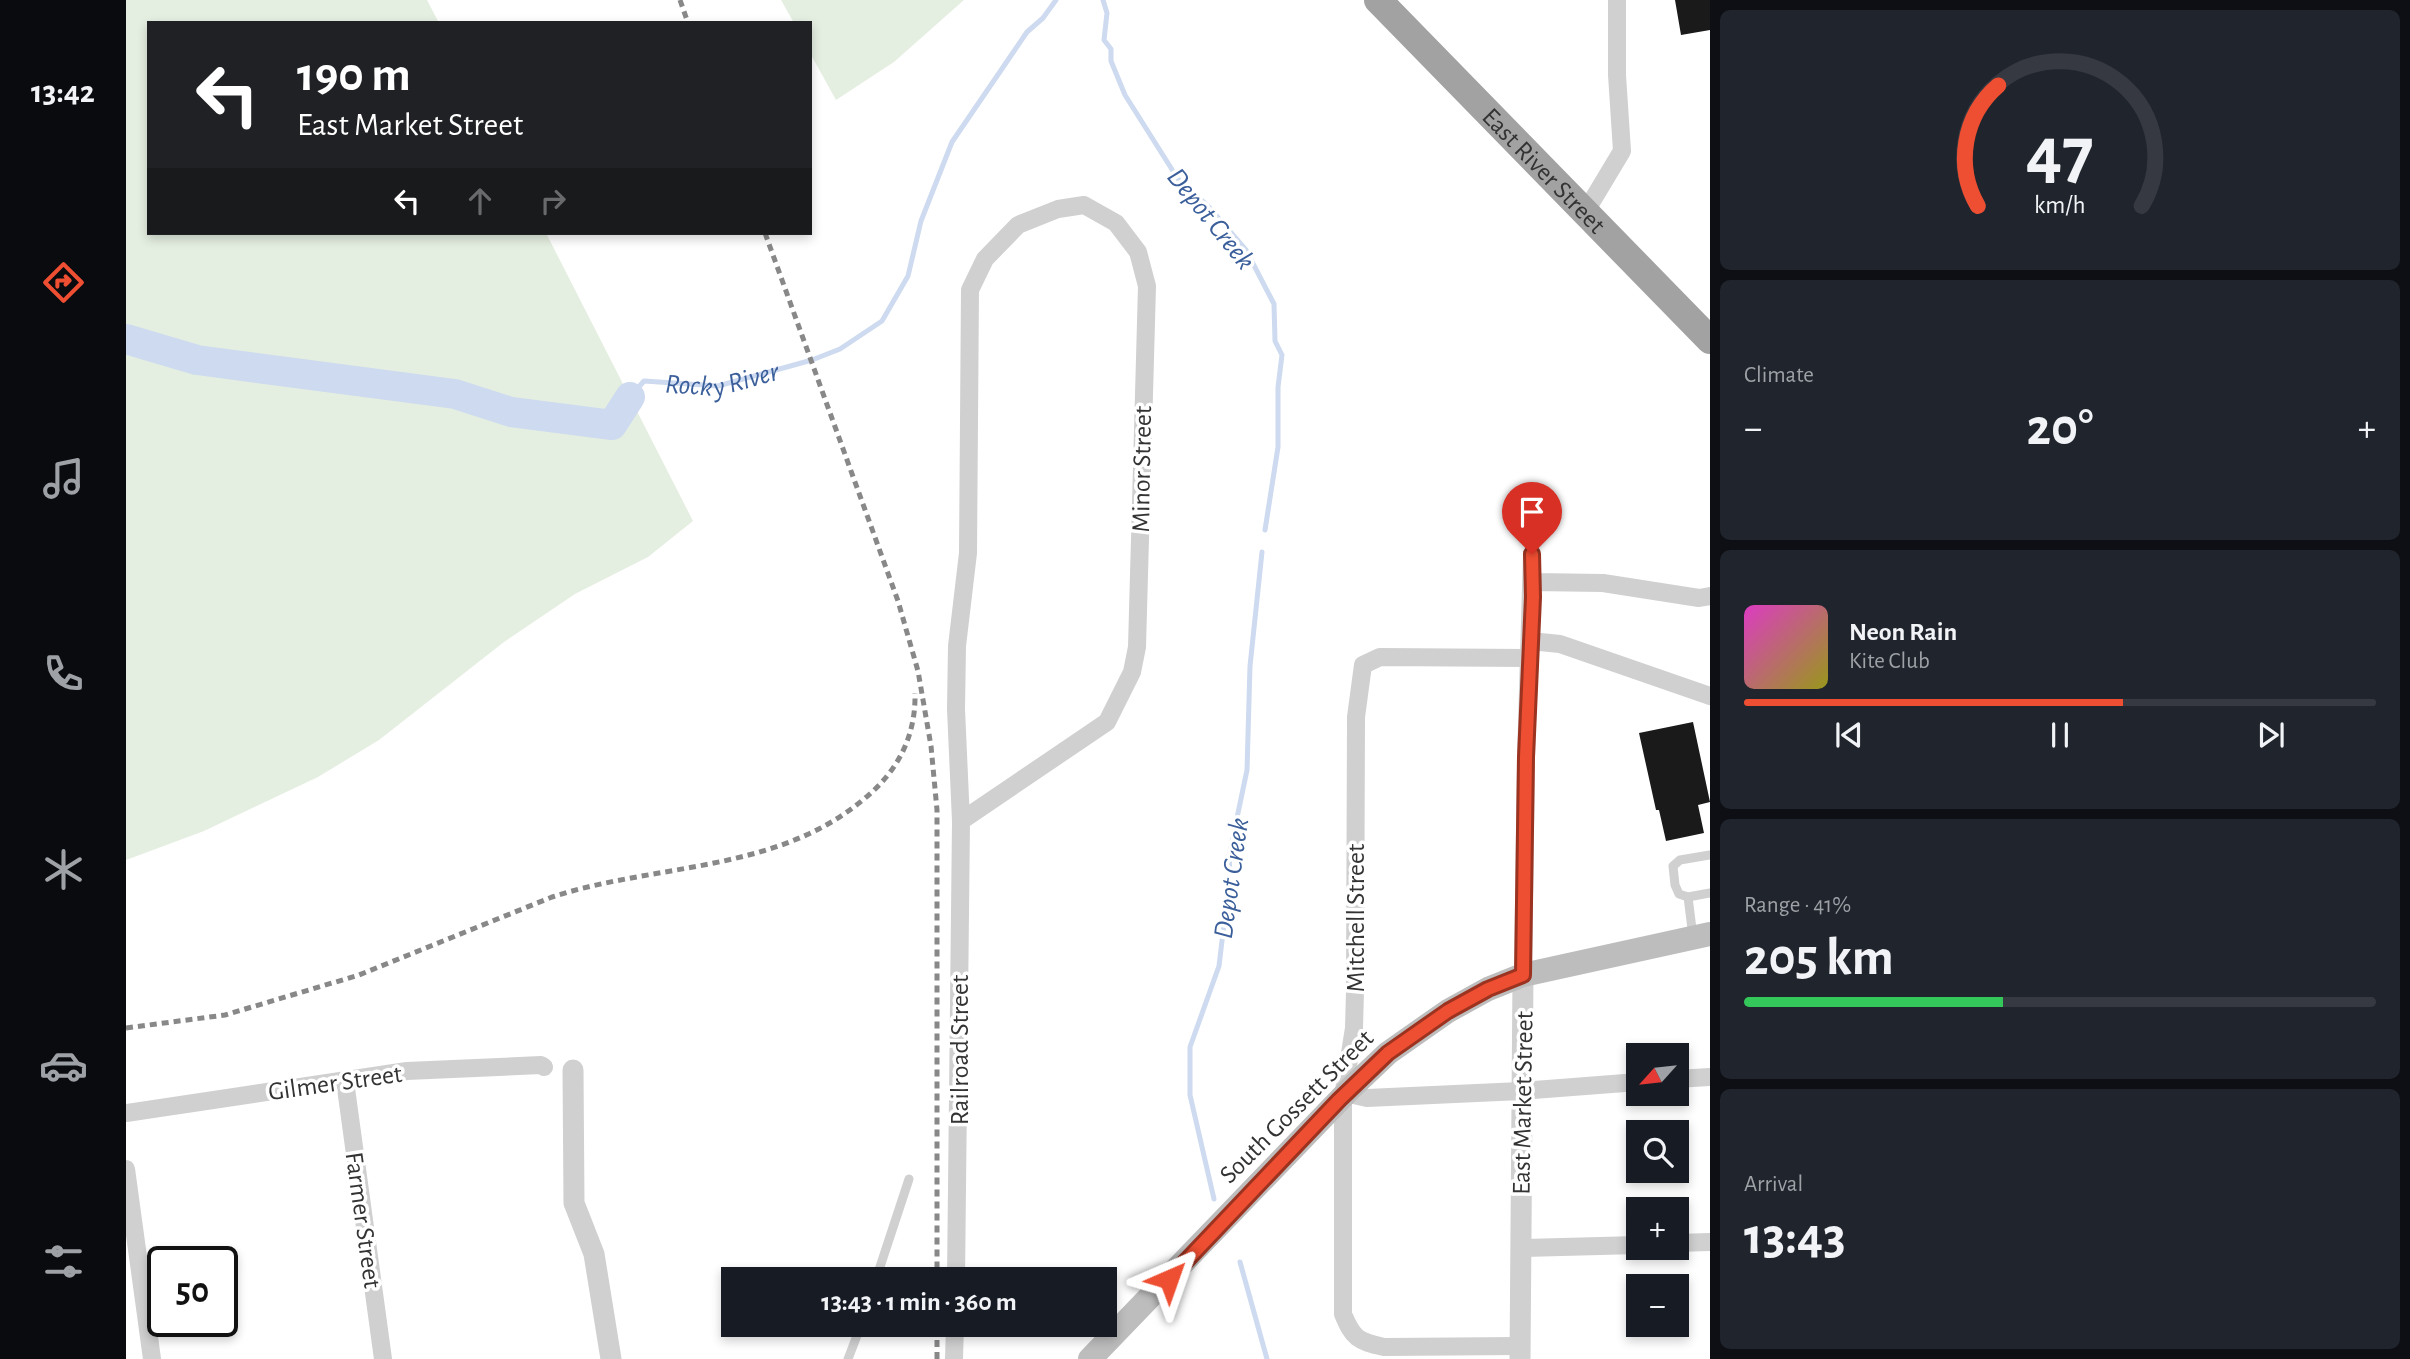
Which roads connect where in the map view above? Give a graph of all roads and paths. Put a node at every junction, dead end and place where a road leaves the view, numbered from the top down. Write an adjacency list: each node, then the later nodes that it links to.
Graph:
1 (1378, 0): 3 (highway, East River Street)
2 (1617, 0): 3 (street)
3 (1586, 211): 4 (highway, East River Street)
4 (1710, 340)
5 (1532, 554): 6 (street, East Market Street)
6 (1533, 582): 7 (street); 8 (street, East Market Street)
7 (1710, 596)
8 (1530, 649): 9 (street); 15 (street, East Market Street); 23 (street, Mitchell Street)
9 (1710, 696)
10 (961, 821): 10 (street, Minor Street); 32 (street, Railroad Street)
11 (1710, 855): 13 (lane)
12 (1710, 893): 13 (lane)
13 (1688, 897): 14 (lane)
14 (1701, 936): 15 (main road, South Gossett Street)
15 (1523, 975): 22 (street, East Market Street); 23 (main road, South Gossett Street)
16 (544, 1067): 20 (street, Gilmer Street)
17 (573, 1070): 38 (street)
18 (1710, 1077): 19 (street)
19 (1689, 1078)
20 (345, 1081): 24 (street, Gilmer Street); 37 (street, Farmer Street)
21 (1626, 1083): 22 (street)
22 (1521, 1091): 23 (street); 30 (street, East Market Street)
23 (1345, 1093): 35 (street, Mitchell Street); 41 (main road, South Gossett Street)
24 (126, 1113)
25 (126, 1170): 36 (street)
26 (909, 1179): 31 (lane)
27 (1710, 1242): 28 (street)
28 (1689, 1243)
29 (1626, 1245): 30 (street)
30 (1520, 1248): 35 (street, East Market Street)
31 (880, 1267)
32 (957, 1267)
33 (856, 1337): 39 (lane)
34 (955, 1337): 40 (street)
35 (1520, 1353)
36 (152, 1359)
37 (383, 1359)
38 (611, 1359)
39 (848, 1359)
40 (954, 1359)
41 (1090, 1359)

